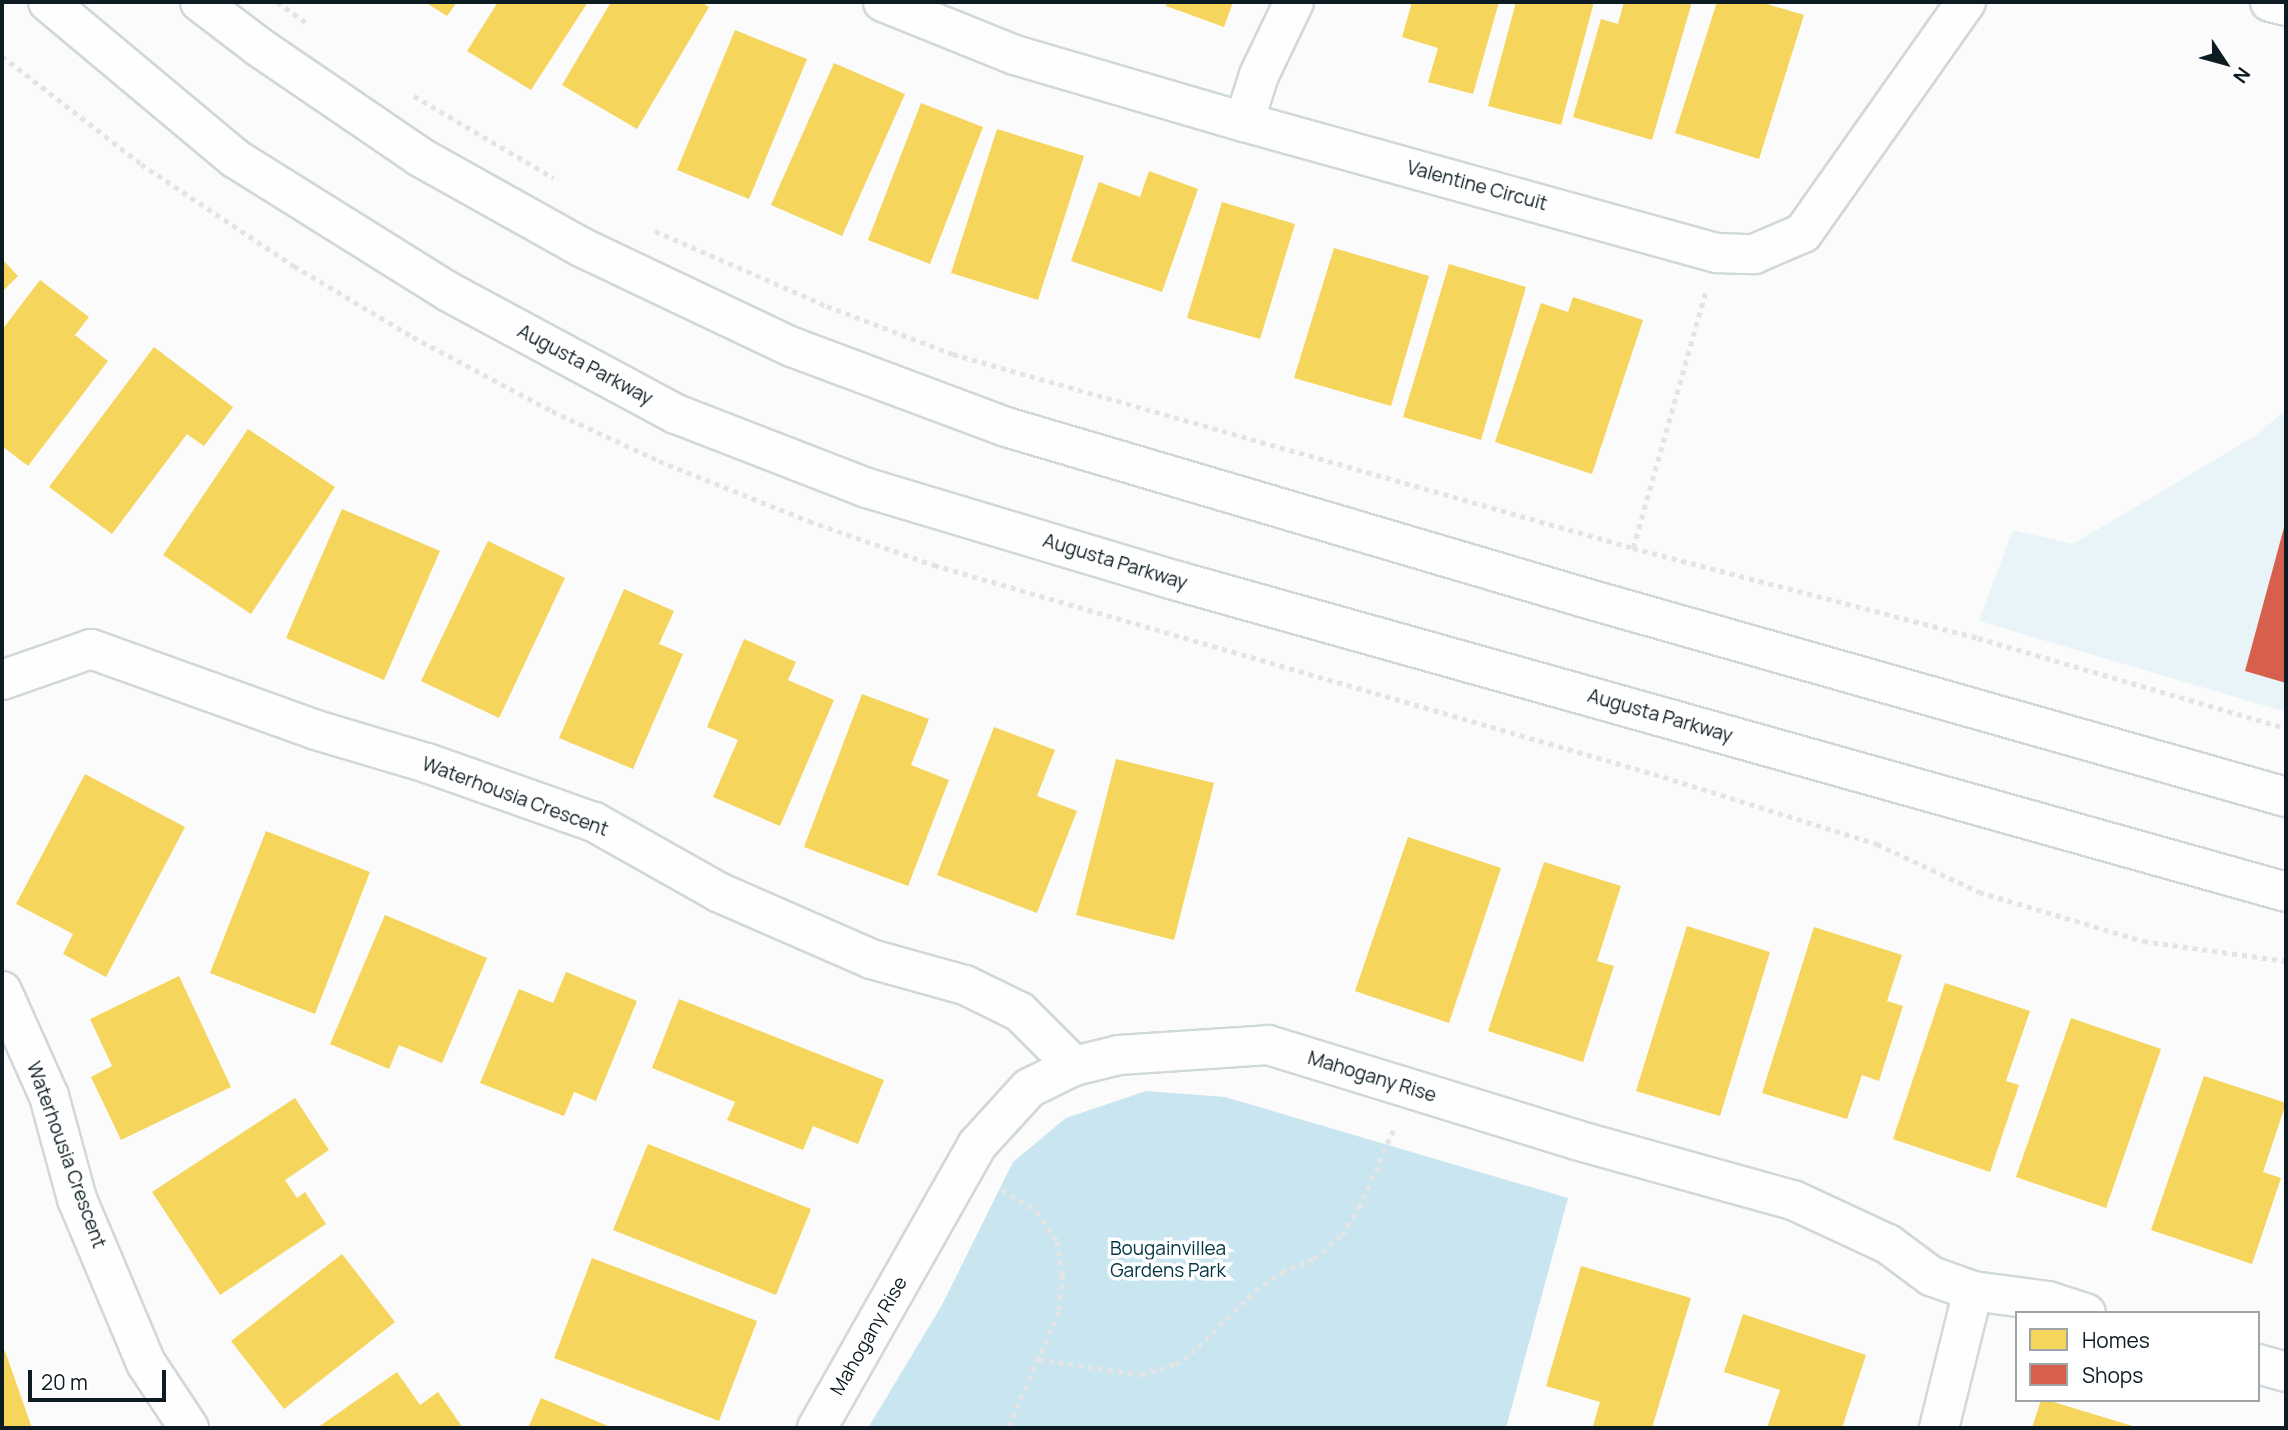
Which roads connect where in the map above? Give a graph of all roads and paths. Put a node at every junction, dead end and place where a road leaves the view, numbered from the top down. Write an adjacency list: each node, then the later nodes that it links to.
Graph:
1 (48, 2): 19 (street, Augusta Parkway)
2 (200, 2): 18 (street)
3 (277, 2): 9 (path)
4 (883, 2): 11 (street, Valentine Circuit)
5 (1294, 2): 11 (street)
6 (1966, 2): 14 (street, Valentine Circuit)
7 (2270, 2): 8 (street)
8 (2286, 6)
9 (309, 24)
10 (406, 92): 12 (path)
11 (1244, 122): 14 (street, Valentine Circuit)
12 (560, 182)
13 (644, 226): 15 (path)
14 (1717, 253): 15 (path)
15 (1633, 548): 17 (path)
16 (2, 680): 21 (street, Waterhousia Crescent)
17 (2286, 727)
18 (2286, 797)
19 (2286, 892)
20 (2, 992): 29 (street, Waterhousia Crescent)
21 (1074, 1066): 22 (street, Mahogany Rise); 23 (street, Mahogany Rise)
22 (1410, 1088): 24 (street, Mahogany Rise); 26 (path)
23 (965, 1167): 26 (path); 30 (street, Mahogany Rise)
24 (1973, 1291): 25 (street, Mahogany Rise); 32 (street)
25 (2080, 1311)
26 (1039, 1359): 31 (path)
27 (2260, 1365): 28 (street)
28 (2286, 1372)
29 (190, 1428)
30 (817, 1428)
31 (1008, 1428)
32 (1939, 1428)

